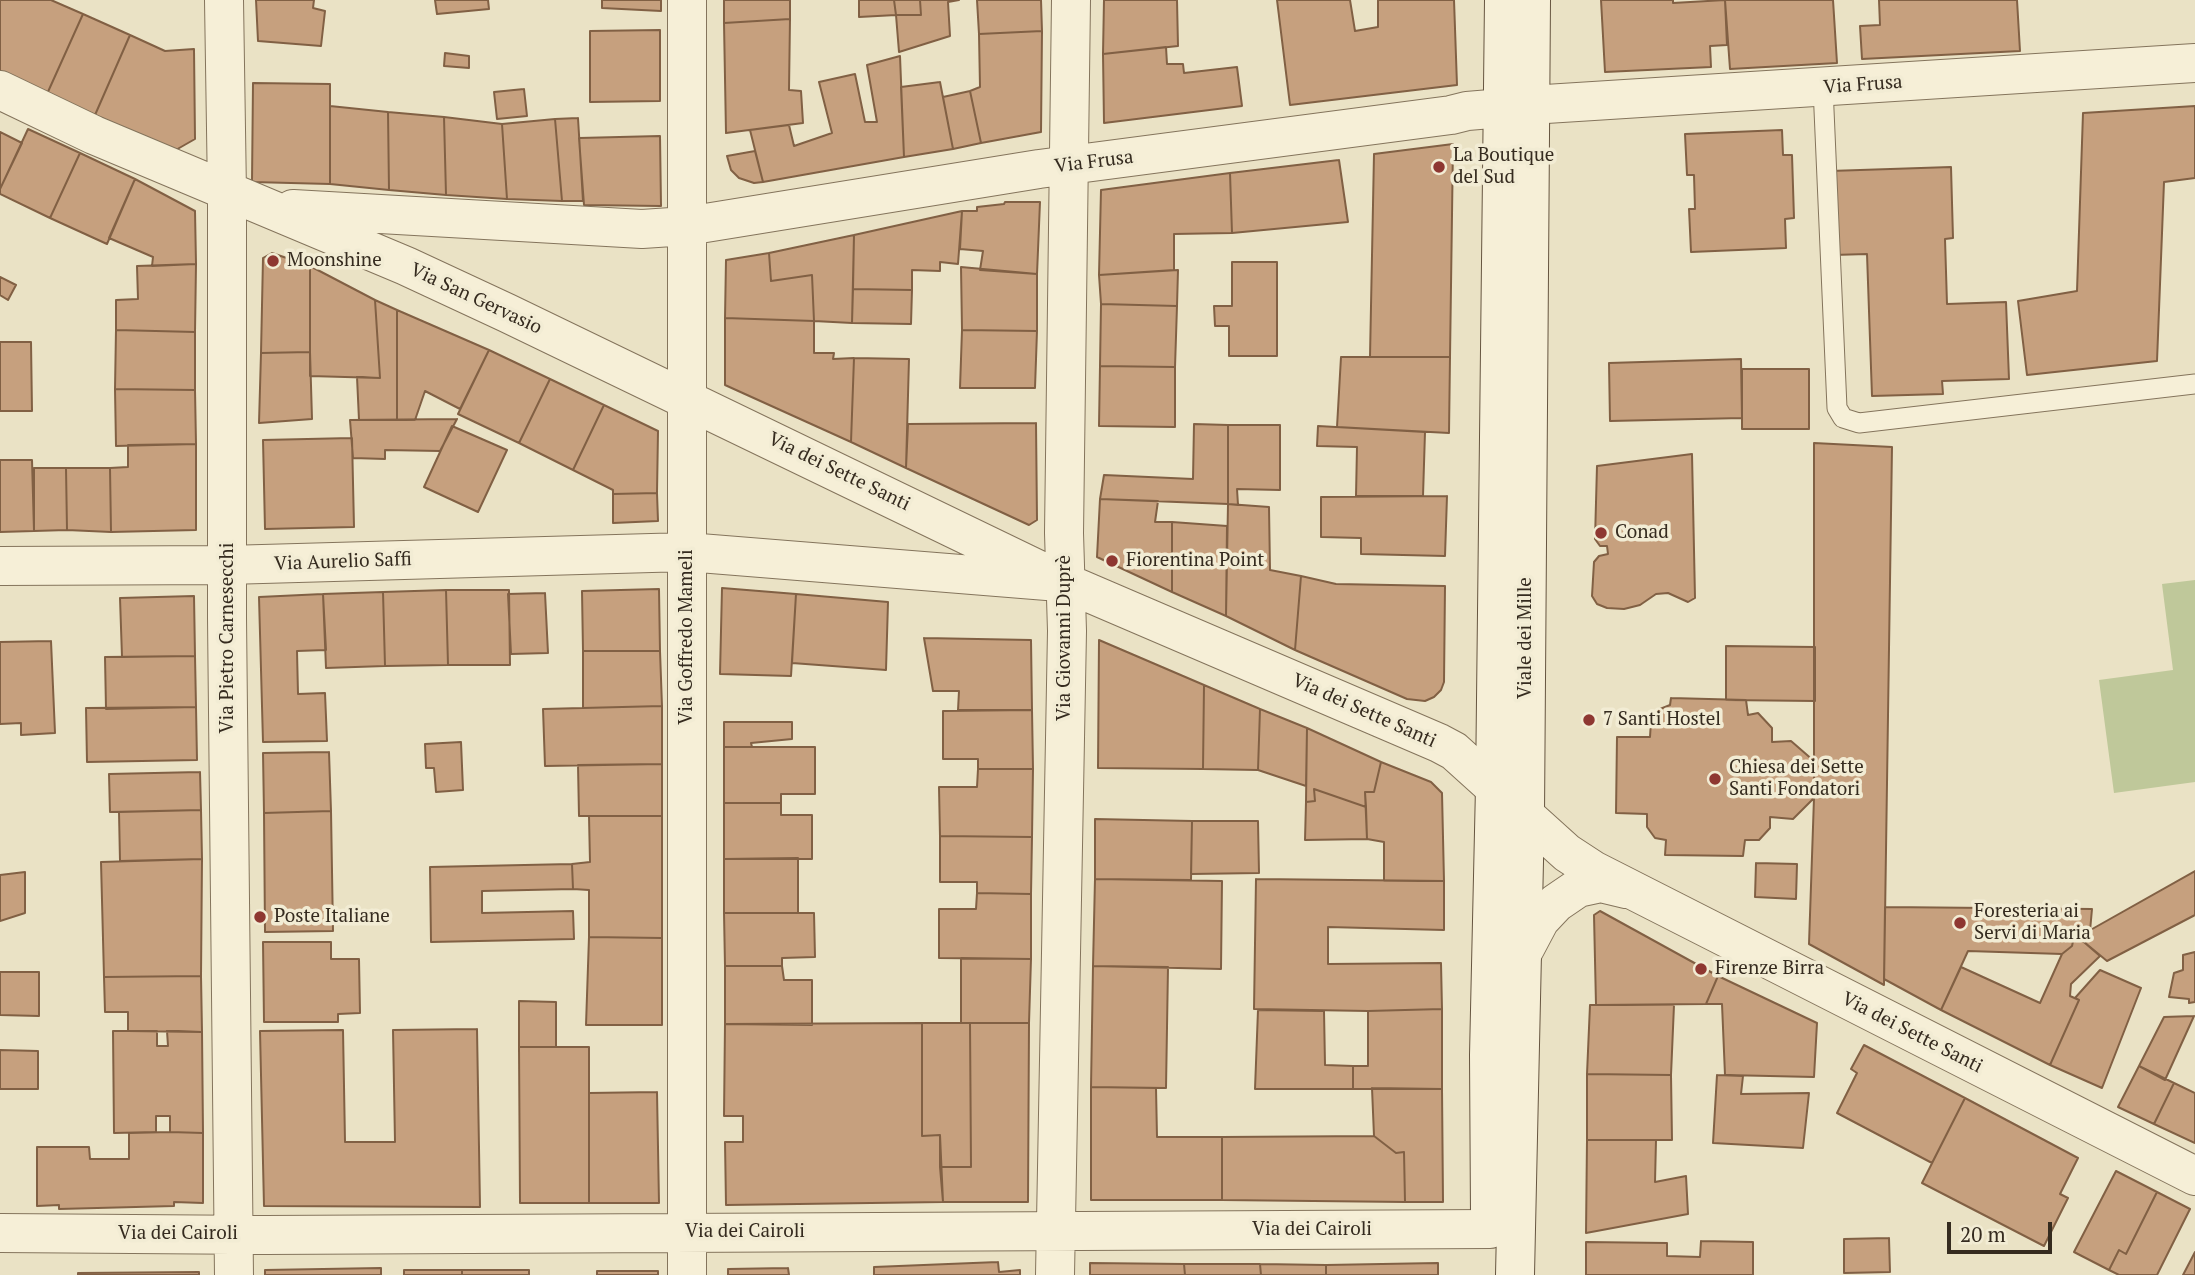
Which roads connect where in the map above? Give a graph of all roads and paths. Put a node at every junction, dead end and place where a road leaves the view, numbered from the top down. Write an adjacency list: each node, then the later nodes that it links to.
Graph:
1 (224, 0): 11 (street, Via Pietro Carnesecchi)
2 (687, 0): 13 (street, Via Goffredo Mameli)
3 (1072, 0): 10 (street, Via Giovanni Duprè)
4 (1504, 0): 9 (street, Viale dei Mille)
5 (1531, 0): 9 (street, Viale dei Mille)
6 (2195, 63): 7 (street, Via Frusa)
7 (1823, 87): 9 (street, Via Frusa); 14 (lane)
8 (0, 90): 11 (street, Via San Gervasio)
9 (1516, 106): 10 (street, Via Frusa); 20 (street, Viale dei Mille); 21 (street, Viale dei Mille)
10 (1069, 165): 13 (street, Via Frusa); 19 (street, Via Giovanni Duprè)
11 (227, 192): 12 (street, Via San Gervasio); 17 (street, Via Pietro Carnesecchi)
12 (262, 207): 13 (street, Via San Gervasio); 15 (street, Via San Gervasio)
13 (687, 226): 15 (street, Via Goffredo Mameli)
14 (2195, 384)
15 (686, 400): 16 (street, Via Goffredo Mameli); 19 (street, Via dei Sette Santi)
16 (687, 552): 17 (street, Via Aurelio Saffi); 19 (street, Via dei Sette Santi); 28 (street, Via Goffredo Mameli)
17 (227, 565): 18 (street, Via Aurelio Saffi); 29 (street, Via Pietro Carnesecchi)
18 (0, 566)
19 (1066, 583): 20 (street, Via dei Sette Santi); 26 (street, Via Giovanni Duprè)
20 (1495, 787): 21 (street, Via dei Sette Santi); 25 (street, Viale dei Mille)
21 (1525, 815): 22 (street, Via dei Sette Santi); 23 (street, Viale dei Mille)
22 (1629, 890): 23 (street, Via dei Sette Santi); 24 (street, Via dei Sette Santi)
23 (1522, 954): 34 (street, Viale dei Mille)
24 (2195, 1175)
25 (1490, 1229): 26 (street, Via dei Cairoli); 33 (street, Viale dei Mille)
26 (1056, 1231): 28 (street, Via dei Cairoli); 32 (street, Via Giovanni Duprè)
27 (0, 1233): 29 (street, Via dei Cairoli)
28 (687, 1233): 29 (street, Via dei Cairoli); 31 (street, Via Goffredo Mameli)
29 (233, 1235): 30 (street, Via Pietro Carnesecchi)
30 (234, 1275)
31 (687, 1275)
32 (1055, 1275)
33 (1489, 1275)
34 (1515, 1275)

